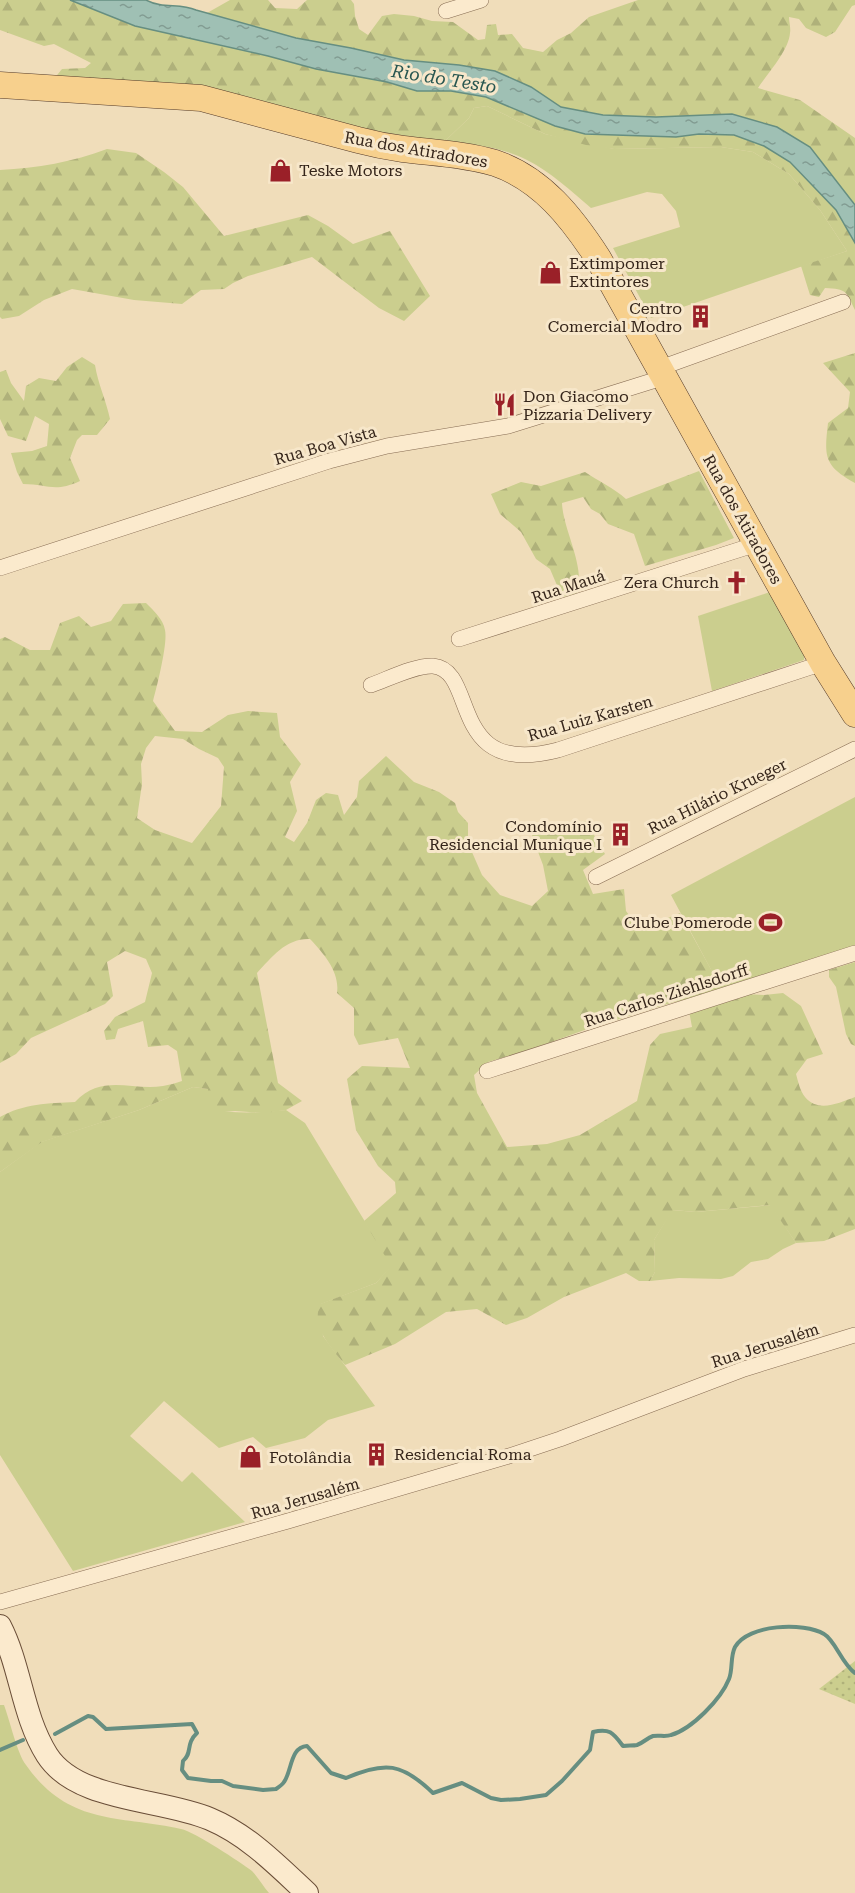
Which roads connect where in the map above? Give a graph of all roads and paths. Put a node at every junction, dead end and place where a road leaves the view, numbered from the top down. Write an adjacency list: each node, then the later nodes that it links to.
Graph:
1 (481, 0): 2 (street)
2 (446, 11)
3 (0, 85): 5 (main road, Rua dos Atiradores)
4 (843, 302): 5 (street, Rua Boa Vista)
5 (662, 372): 6 (main road, Rua dos Atiradores); 7 (street, Rua Boa Vista)
6 (758, 544): 8 (street, Rua Mauá); 9 (main road, Rua dos Atiradores)
7 (0, 568)
8 (459, 639)
9 (823, 663): 10 (street, Rua Luiz Karsten); 11 (main road, Rua dos Atiradores)
10 (371, 685)
11 (855, 714)
12 (855, 749): 13 (street, Rua Hilário Krueger)
13 (596, 877)
14 (855, 953): 15 (street, Rua Carlos Ziehlsdorff)
15 (487, 1071)
16 (855, 1335): 17 (street, Rua Jerusalém)
17 (0, 1602)
18 (0, 1626): 19 (street)
19 (307, 1893)

